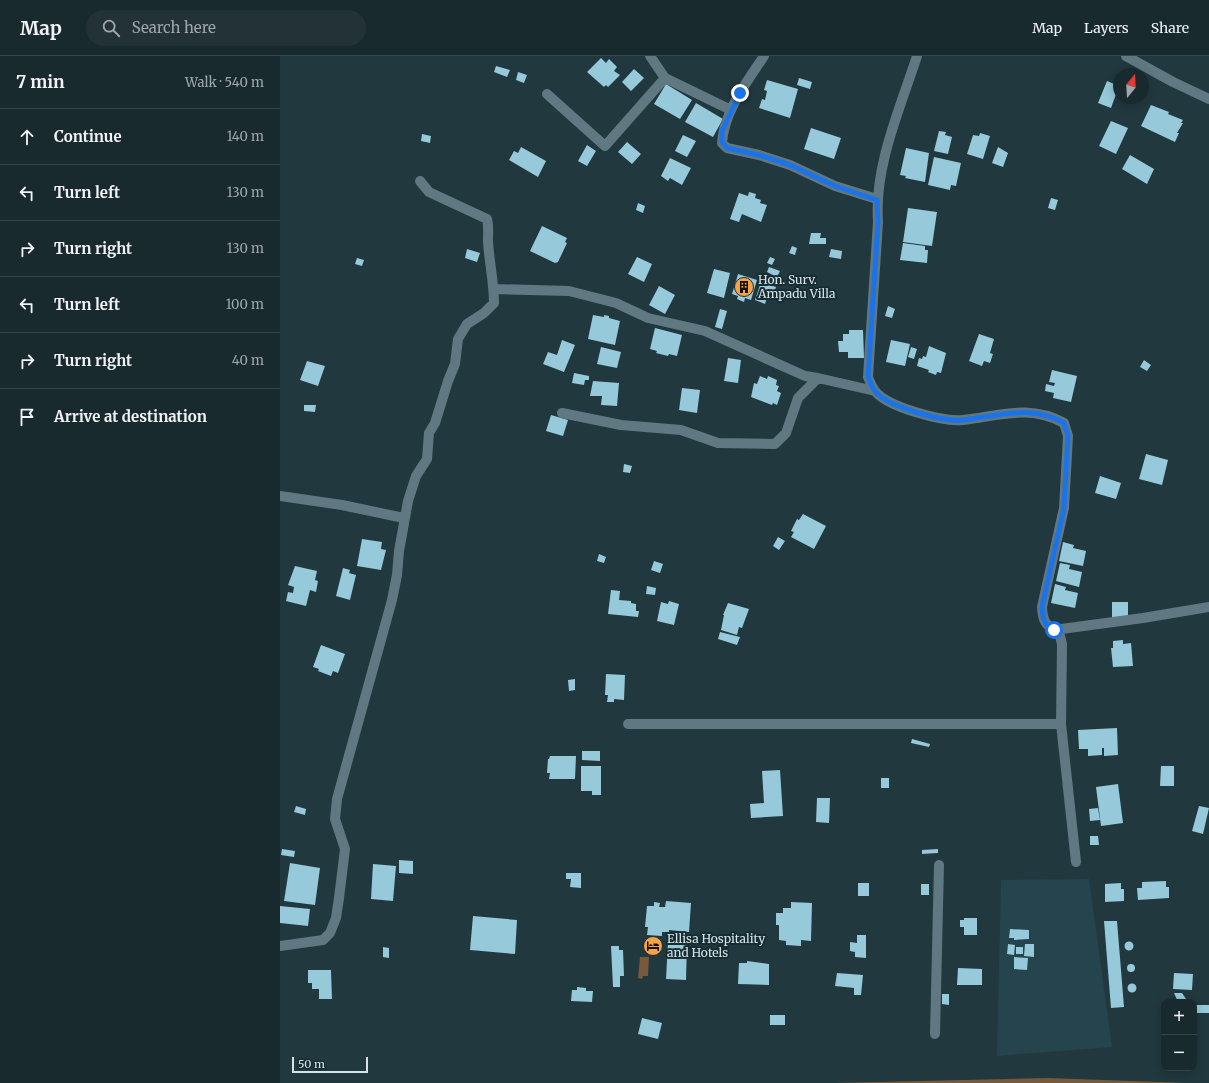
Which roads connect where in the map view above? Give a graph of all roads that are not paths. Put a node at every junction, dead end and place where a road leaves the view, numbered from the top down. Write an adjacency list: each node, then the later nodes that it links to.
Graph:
1 (650, 56): 5 (street)
2 (764, 56): 8 (street)
3 (917, 56): 10 (street)
4 (1126, 56): 7 (street)
5 (665, 78): 6 (street); 8 (street)
6 (548, 94)
7 (1209, 99)
8 (731, 110): 10 (street)
9 (420, 181): 11 (street)
10 (877, 200): 13 (street)
11 (494, 289): 12 (street); 16 (street)
12 (818, 378): 13 (street); 14 (street)
13 (875, 391): 18 (street)
14 (562, 413)
15 (280, 496): 16 (street)
16 (404, 518): 23 (street)
17 (1209, 606): 18 (street)
18 (1054, 630): 20 (street)
19 (628, 724): 20 (street)
20 (1061, 724): 21 (street)
21 (1076, 862)
22 (939, 865): 24 (street)
23 (280, 946)
24 (935, 1034)

